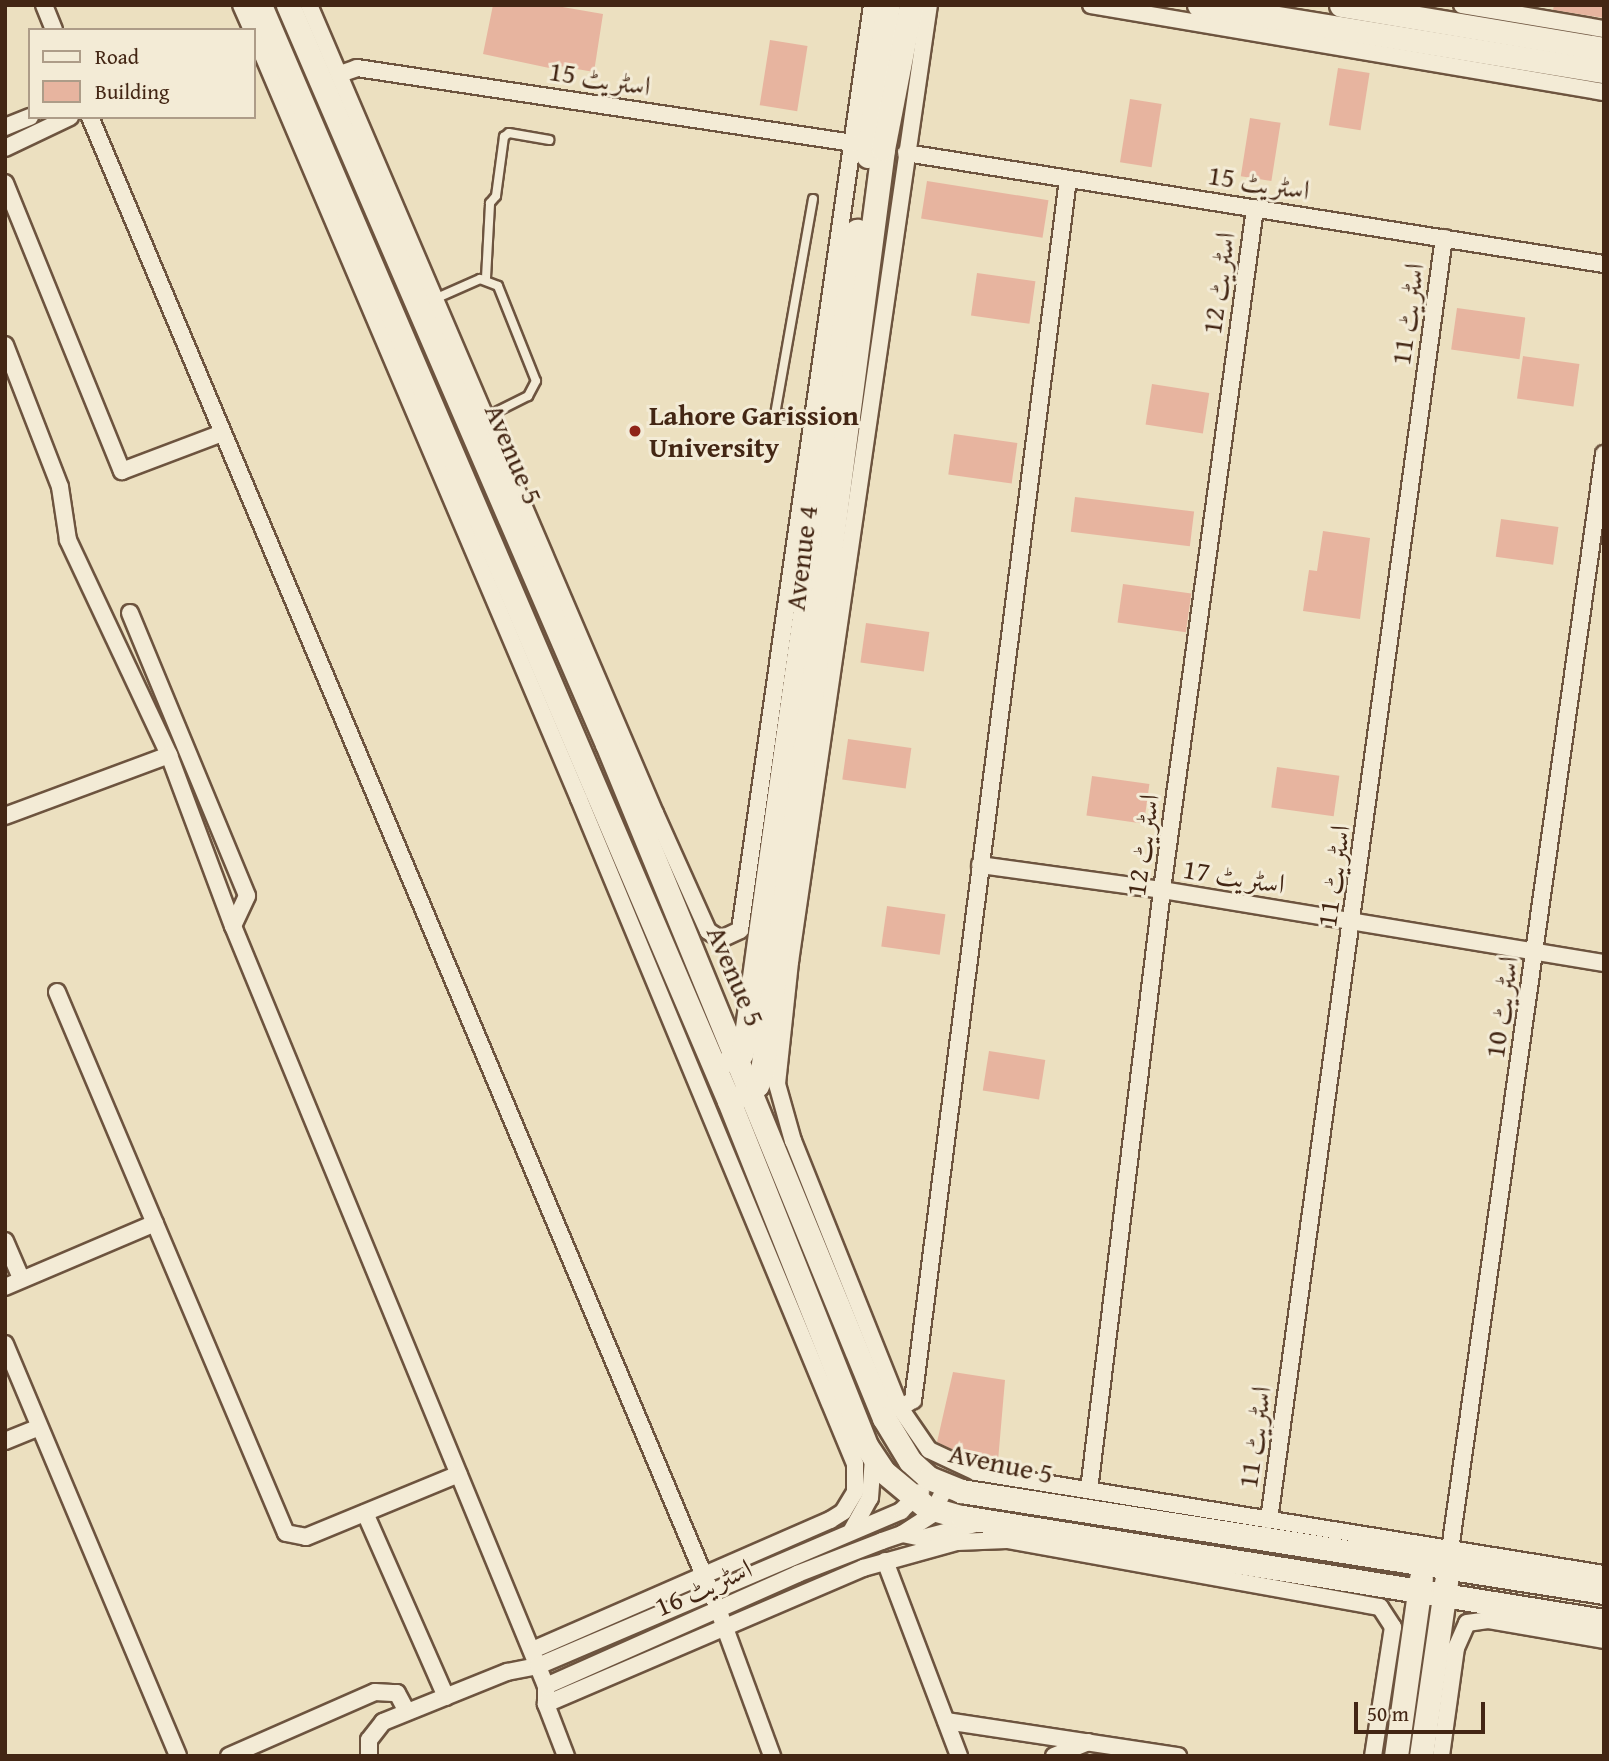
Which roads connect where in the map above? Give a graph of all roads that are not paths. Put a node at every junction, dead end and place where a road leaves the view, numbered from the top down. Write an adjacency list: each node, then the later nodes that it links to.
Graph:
1 (44, 5): 13 (street)
2 (242, 5): 14 (street)
3 (260, 5): 53 (main road, Avenue 5)
4 (288, 5): 52 (main road, Avenue 5)
5 (309, 5): 19 (street)
6 (929, 5): 12 (street)
7 (1091, 5): 20 (street)
8 (1199, 5): 18 (main road)
9 (1341, 5): 17 (main road)
10 (1462, 5): 15 (street)
11 (879, 10): 26 (street); 52 (main road, Avenue 4)
12 (914, 20): 28 (street); 54 (main road, Avenue 4)
13 (53, 28)
14 (251, 28)
15 (1604, 29)
16 (256, 39): 81 (street)
17 (1604, 49)
18 (1604, 71)
19 (340, 74): 26 (street, اسٹریٹ 15); 36 (street)
20 (1604, 92)
21 (28, 118): 24 (street)
22 (66, 119): 27 (street)
23 (91, 119): 40 (street)
24 (5, 128)
25 (550, 140): 35 (lane)
26 (853, 143): 39 (street)
27 (5, 148)
28 (906, 153): 29 (street, اسٹریٹ 15); 63 (street)
29 (1068, 179): 32 (street, اسٹریٹ 15); 45 (street)
30 (5, 184): 40 (street)
31 (813, 199): 39 (lane)
32 (1255, 208): 33 (street, اسٹریٹ 15); 46 (street, اسٹریٹ 12)
33 (1444, 238): 34 (street, اسٹریٹ 15); 47 (street, اسٹریٹ 11)
34 (1604, 264)
35 (486, 278): 36 (lane); 38 (lane)
36 (437, 298): 38 (street)
37 (5, 345): 43 (street)
38 (488, 416): 39 (street)
39 (813, 418)
40 (222, 433): 81 (street)
41 (1604, 454): 49 (street, اسٹریٹ 10)
42 (130, 613): 48 (street)
43 (169, 755): 44 (street); 48 (street)
44 (5, 816)
45 (980, 866): 46 (street, اسٹریٹ 17); 63 (street)
46 (1162, 890): 47 (street, اسٹریٹ 17); 69 (street, اسٹریٹ 12)
47 (1354, 922): 49 (street, اسٹریٹ 17); 72 (street, اسٹریٹ 11)
48 (233, 926): 67 (street)
49 (1535, 952): 50 (street, اسٹریٹ 17); 77 (street, اسٹریٹ 10)
50 (1604, 963)
51 (57, 992): 56 (street)
52 (737, 1057): 53 (main road); 54 (main road, Avenue 5)
53 (714, 1067): 55 (main road, Avenue 5)
54 (752, 1090): 55 (main road); 58 (main road, Avenue 5)
55 (729, 1101): 60 (main road, Avenue 5)
56 (155, 1223): 59 (street); 71 (street)
57 (5, 1241): 59 (street)
58 (826, 1272): 60 (main road); 68 (main road, Avenue 5)
59 (21, 1278): 61 (street)
60 (800, 1281): 66 (main road, Avenue 5)
61 (5, 1287)
62 (5, 1344): 64 (street)
63 (900, 1408): 69 (street)
64 (39, 1427): 65 (street); 100 (street)
65 (5, 1441)
66 (873, 1458): 70 (main road, Avenue 5); 74 (street)
67 (459, 1474): 71 (street); 92 (street)
68 (937, 1483): 70 (street); 79 (main road, Avenue 5)
69 (1088, 1490): 72 (street)
70 (925, 1505): 73 (main road, Avenue 5); 74 (street, اسٹریٹ 16); 75 (street)
71 (365, 1513): 95 (street)
72 (1269, 1520): 77 (street)
73 (986, 1521): 75 (street, Avenue 5); 82 (main road, Avenue 5)
74 (852, 1530): 83 (street, اسٹریٹ 16)
75 (902, 1534): 76 (street, Avenue 5)
76 (882, 1541): 86 (street, اسٹریٹ 16)
77 (1448, 1558): 79 (main road, Avenue 5); 80 (street); 84 (main road, Avenue 5); 85 (main road)
78 (886, 1561): 89 (street); 98 (street); 108 (street)
79 (1423, 1564): 82 (main road)
80 (1604, 1574)
81 (702, 1577): 83 (street); 92 (street)
82 (1419, 1591): 85 (main road, Avenue 5); 109 (main road)
83 (711, 1592): 86 (street); 93 (street, اسٹریٹ 16)
84 (1604, 1592)
85 (1444, 1595): 87 (main road, Avenue 5); 91 (main road)
86 (718, 1609): 89 (street); 94 (street, اسٹریٹ 16)
87 (1489, 1611): 88 (main road, Avenue 5); 90 (street); 91 (street)
88 (1604, 1620)
89 (724, 1626): 96 (street); 104 (street)
90 (1604, 1640)
91 (1446, 1646): 110 (main road); 111 (street)
92 (532, 1650): 93 (street)
93 (538, 1666): 94 (street); 95 (street, اسٹریٹ 16)
94 (546, 1686): 96 (street)
95 (446, 1697): 97 (street, اسٹریٹ 16)
96 (546, 1704): 103 (street)
97 (407, 1712): 101 (street); 102 (street, اسٹریٹ 16)
98 (947, 1721): 99 (street); 105 (street)
99 (1090, 1741): 106 (street); 107 (street)
100 (178, 1755)
101 (229, 1756)
102 (369, 1756)
103 (566, 1756)
104 (772, 1756)
105 (959, 1756)
106 (1054, 1756)
107 (1178, 1756)
108 (1373, 1756)
109 (1396, 1756)
110 (1421, 1756)
111 (1441, 1756)

